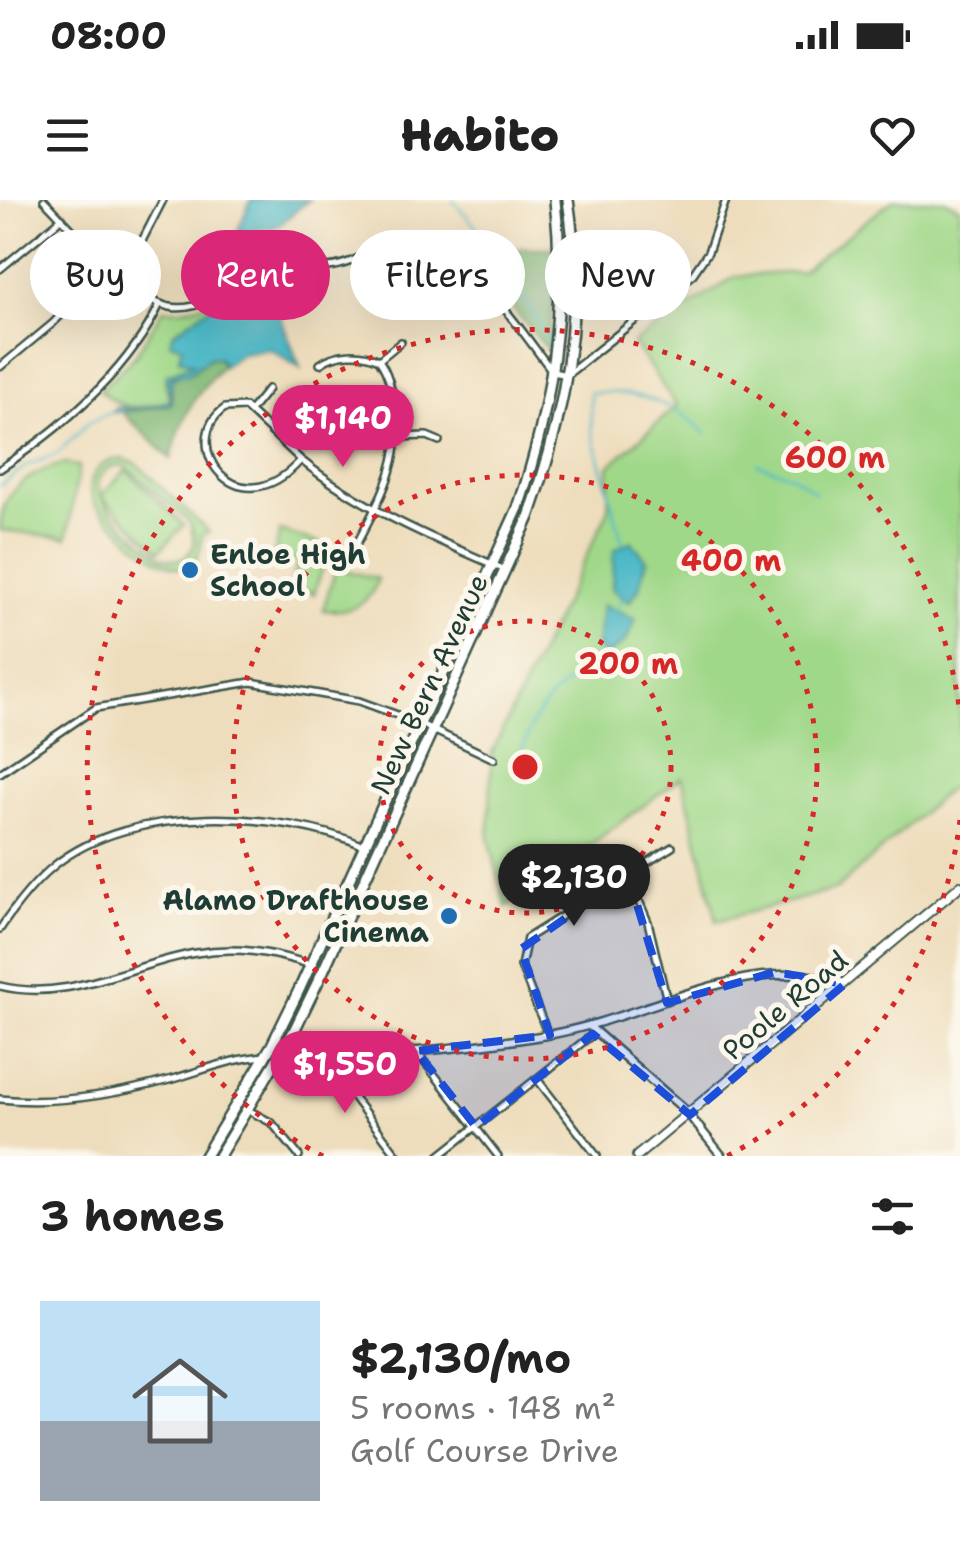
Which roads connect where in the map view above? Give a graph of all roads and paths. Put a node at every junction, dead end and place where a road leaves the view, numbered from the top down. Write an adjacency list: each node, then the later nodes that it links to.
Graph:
1 (44, 200): 6 (street)
2 (163, 200): 8 (street)
3 (555, 200): 17 (main road, New Bern Avenue)
4 (568, 200): 18 (main road, New Bern Avenue)
5 (726, 200): 18 (street)
6 (62, 218): 7 (street); 9 (street)
7 (74, 230)
8 (148, 230)
9 (0, 269)
10 (161, 304): 17 (street)
11 (56, 320): 16 (street)
12 (151, 320): 26 (street)
13 (401, 342): 14 (street)
14 (379, 360): 15 (street); 20 (street)
15 (320, 364)
16 (0, 367)
17 (554, 372): 18 (street); 29 (main road, New Bern Avenue)
18 (567, 375): 30 (main road, New Bern Avenue)
19 (268, 389): 21 (street)
20 (395, 406): 22 (street); 23 (street)
21 (251, 410): 25 (street); 25 (street)
22 (367, 414)
23 (399, 437): 24 (street); 27 (street)
24 (439, 441)
25 (301, 460): 27 (street)
26 (0, 468)
27 (375, 507): 28 (street); 29 (street)
28 (353, 550)
29 (493, 564): 30 (street); 31 (main road, New Bern Avenue)
30 (506, 570): 32 (main road, New Bern Avenue)
31 (421, 724): 32 (street); 34 (street); 35 (main road, New Bern Avenue)
32 (433, 730): 33 (street); 38 (main road, New Bern Avenue)
33 (494, 760)
34 (0, 773)
35 (386, 798): 36 (main road, New Bern Avenue); 38 (main road)
36 (365, 846): 41 (main road); 42 (main road, New Bern Avenue); 43 (street)
37 (672, 847): 39 (street)
38 (378, 849): 41 (main road, New Bern Avenue)
39 (628, 875): 48 (street); 51 (street)
40 (960, 886): 46 (main road, Poole Road)
41 (359, 891): 45 (main road, New Bern Avenue)
42 (336, 912): 44 (main road, New Bern Avenue); 45 (main road)
43 (0, 928)
44 (310, 966): 47 (street); 49 (main road); 53 (main road, New Bern Avenue)
45 (324, 969): 49 (main road, New Bern Avenue)
46 (846, 984): 48 (street); 59 (main road, Poole Road)
47 (0, 986)
48 (667, 1003): 50 (street)
49 (304, 1011): 54 (main road, New Bern Avenue)
50 (591, 1030): 51 (street); 56 (street); 59 (street)
51 (548, 1035): 52 (street)
52 (416, 1052): 55 (street); 60 (street)
53 (266, 1056): 54 (street); 57 (street); 62 (main road, New Bern Avenue)
54 (279, 1056): 55 (street); 58 (main road, New Bern Avenue)
55 (322, 1056): 65 (street)
56 (537, 1079): 60 (street); 68 (street)
57 (0, 1098)
58 (248, 1110): 63 (main road, New Bern Avenue); 64 (street)
59 (690, 1115): 61 (street); 69 (main road, Poole Road)
60 (476, 1127): 66 (street); 67 (street)
61 (719, 1155)
62 (206, 1156)
63 (220, 1156)
64 (299, 1156)
65 (398, 1156)
66 (439, 1156)
67 (498, 1156)
68 (596, 1156)
69 (637, 1156)

